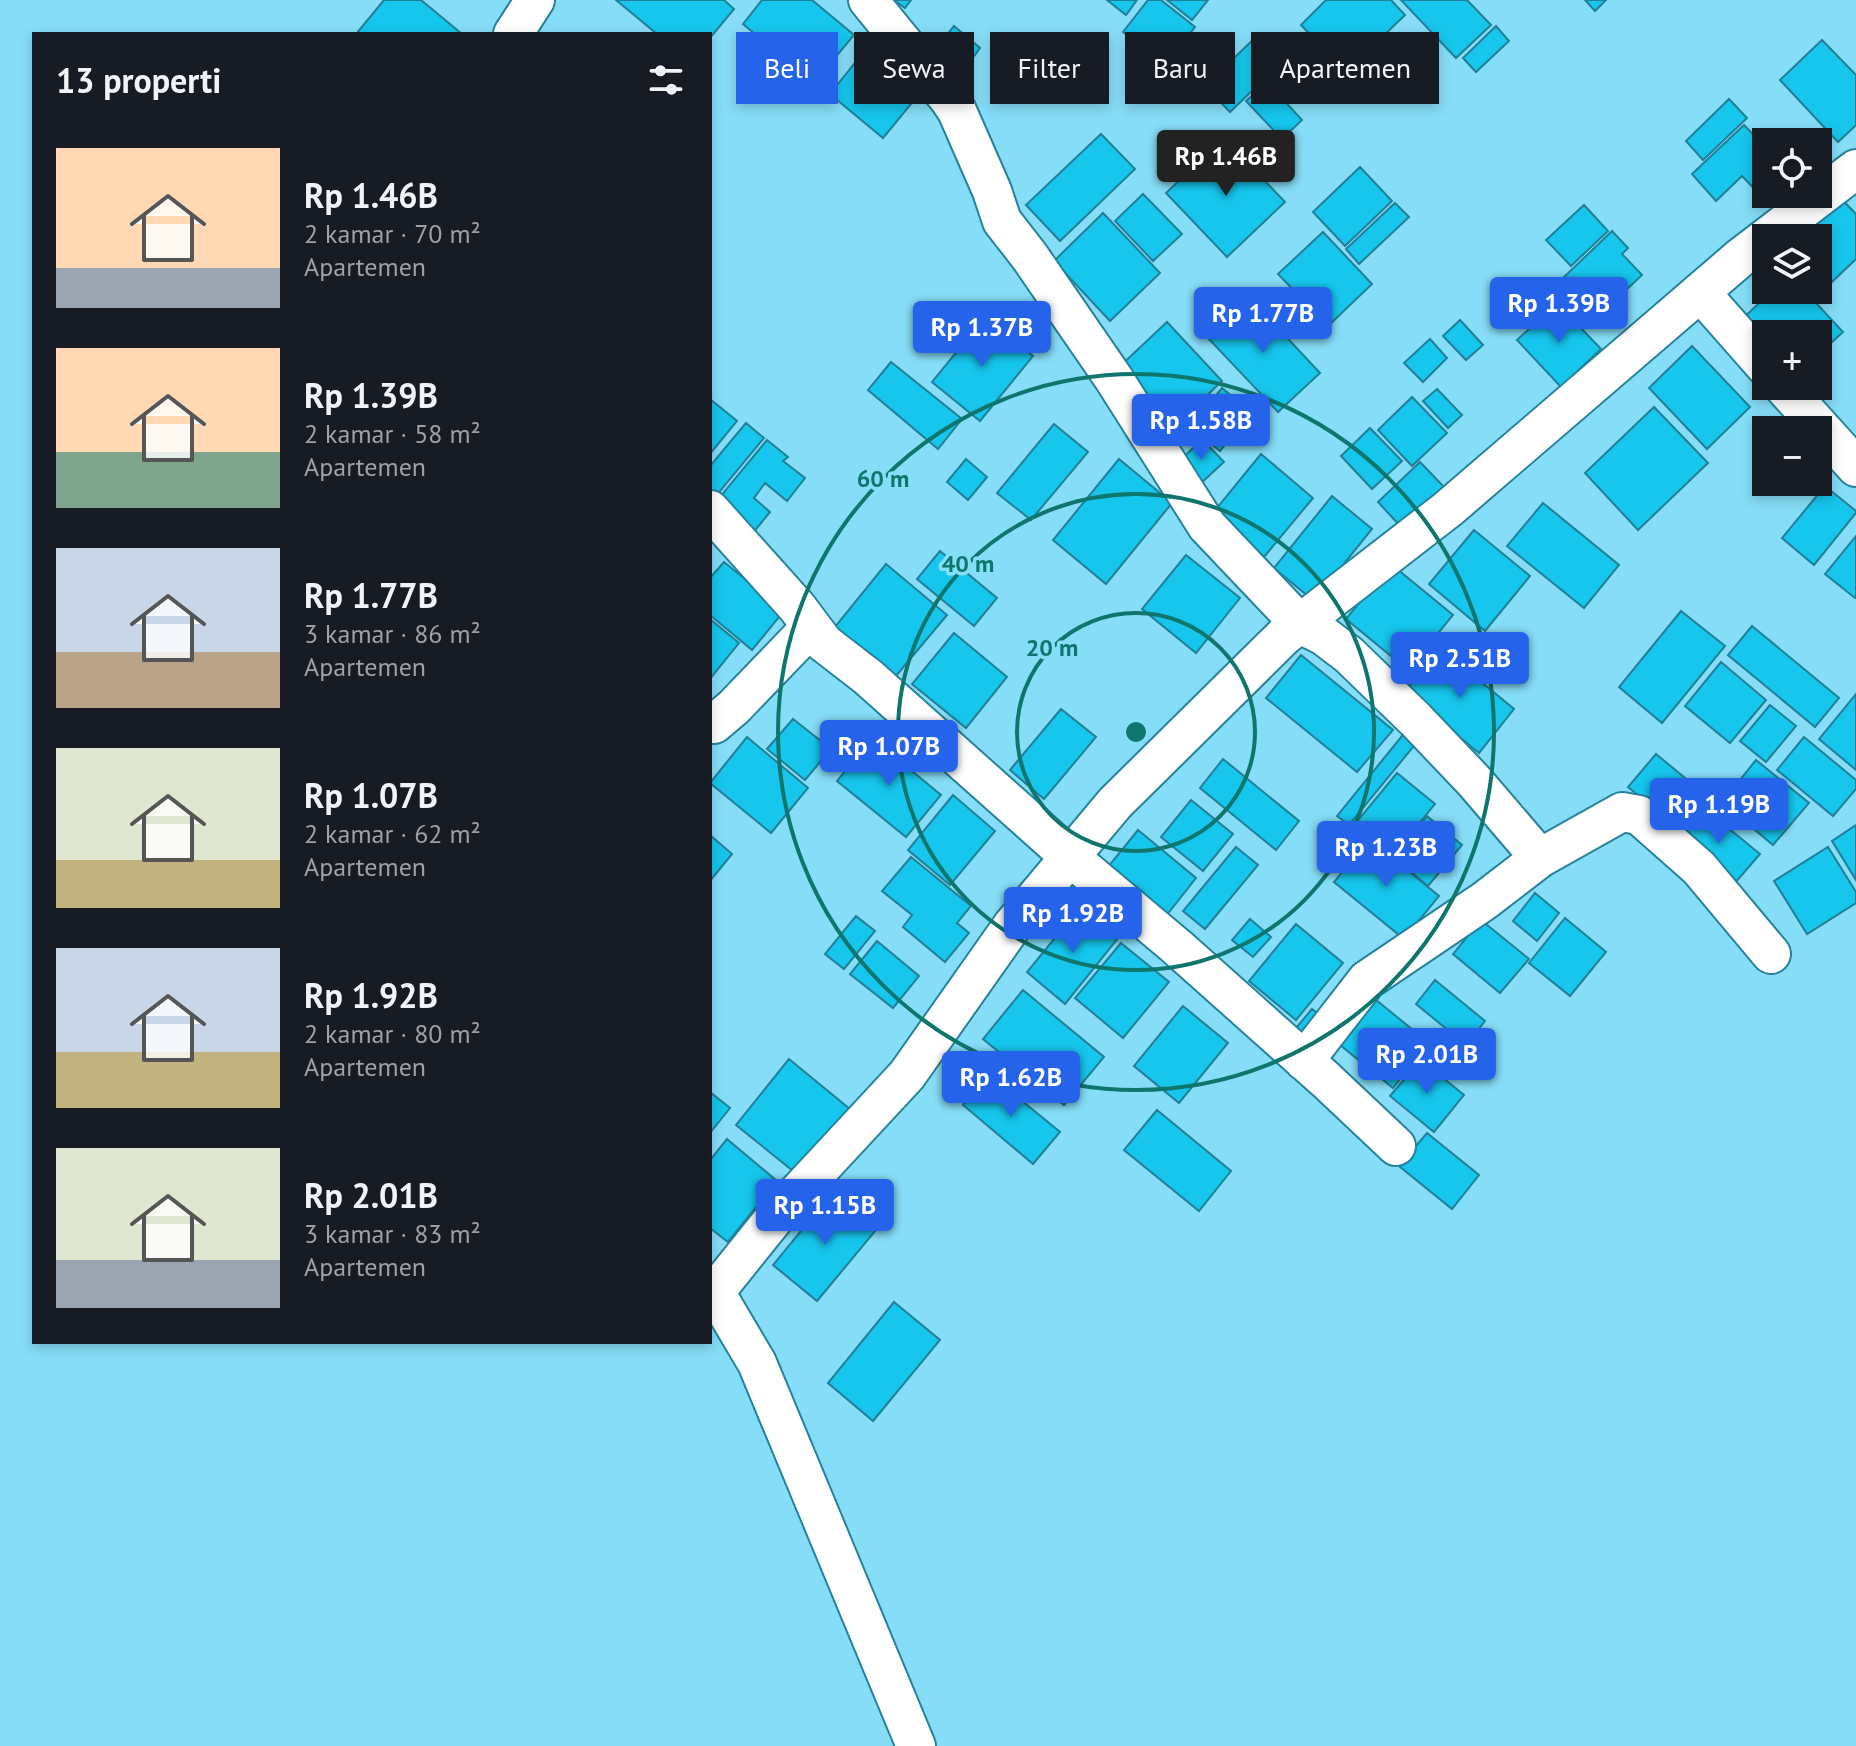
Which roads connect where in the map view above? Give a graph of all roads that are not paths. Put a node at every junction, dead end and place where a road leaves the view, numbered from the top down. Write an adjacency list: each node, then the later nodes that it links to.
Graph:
1 (535, 0): 3 (street)
2 (868, 0): 10 (street)
3 (514, 32)
4 (1856, 169): 5 (street)
5 (1700, 292): 6 (street); 10 (street)
6 (1752, 351)
7 (1796, 400): 8 (street)
8 (1856, 467)
9 (712, 512): 11 (street)
10 (1300, 624): 13 (street); 14 (street)
11 (811, 627): 12 (street); 13 (street)
12 (714, 724)
13 (1070, 857): 16 (street); 18 (street)
14 (1540, 858): 15 (street); 16 (street)
15 (1771, 954)
16 (1304, 1061): 17 (street)
17 (1396, 1146)
18 (713, 1289): 19 (street)
19 (916, 1746)

